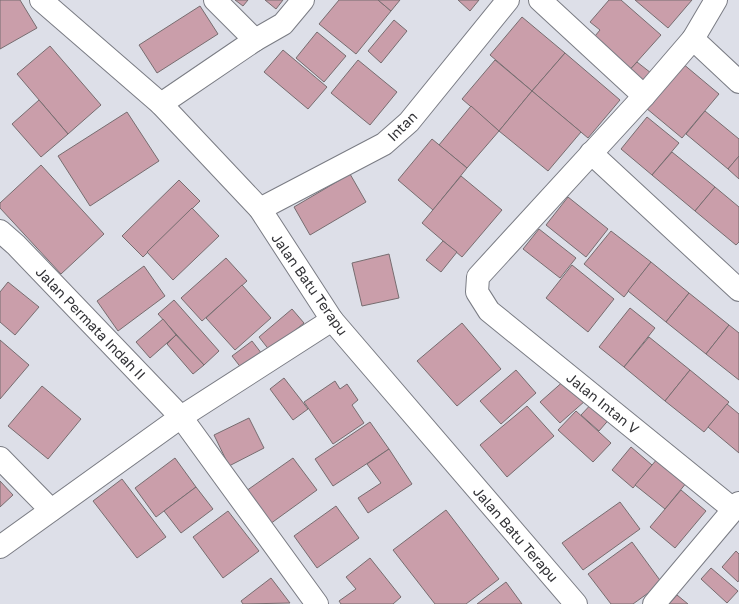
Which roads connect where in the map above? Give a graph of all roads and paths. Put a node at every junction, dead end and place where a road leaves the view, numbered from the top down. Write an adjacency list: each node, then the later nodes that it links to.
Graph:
1 (41, 0): 11 (street, Jalan Batu Terapu)
2 (215, 0): 8 (street)
3 (303, 0): 8 (street)
4 (508, 0): 13 (street, Intan)
5 (540, 0): 10 (street)
6 (716, 0): 7 (street)
7 (693, 39): 9 (street); 10 (street)
8 (255, 40): 11 (street)
9 (739, 82)
10 (644, 96): 12 (street)
11 (162, 104): 13 (street, Jalan Batu Terapu)
12 (592, 153): 15 (street); 19 (street, Jalan Intan V)
13 (260, 209): 16 (street, Jalan Batu Terapu)
14 (0, 231): 17 (street, Jalan Permata Indah II)
15 (739, 290)
16 (332, 320): 17 (street); 23 (street, Jalan Batu Terapu)
17 (181, 417): 20 (street); 22 (street, Jalan Permata Indah II)
18 (0, 458): 20 (street)
19 (736, 506): 24 (street)
20 (51, 510): 21 (street)
21 (0, 547)
22 (317, 604)
23 (576, 604)
24 (654, 604)

